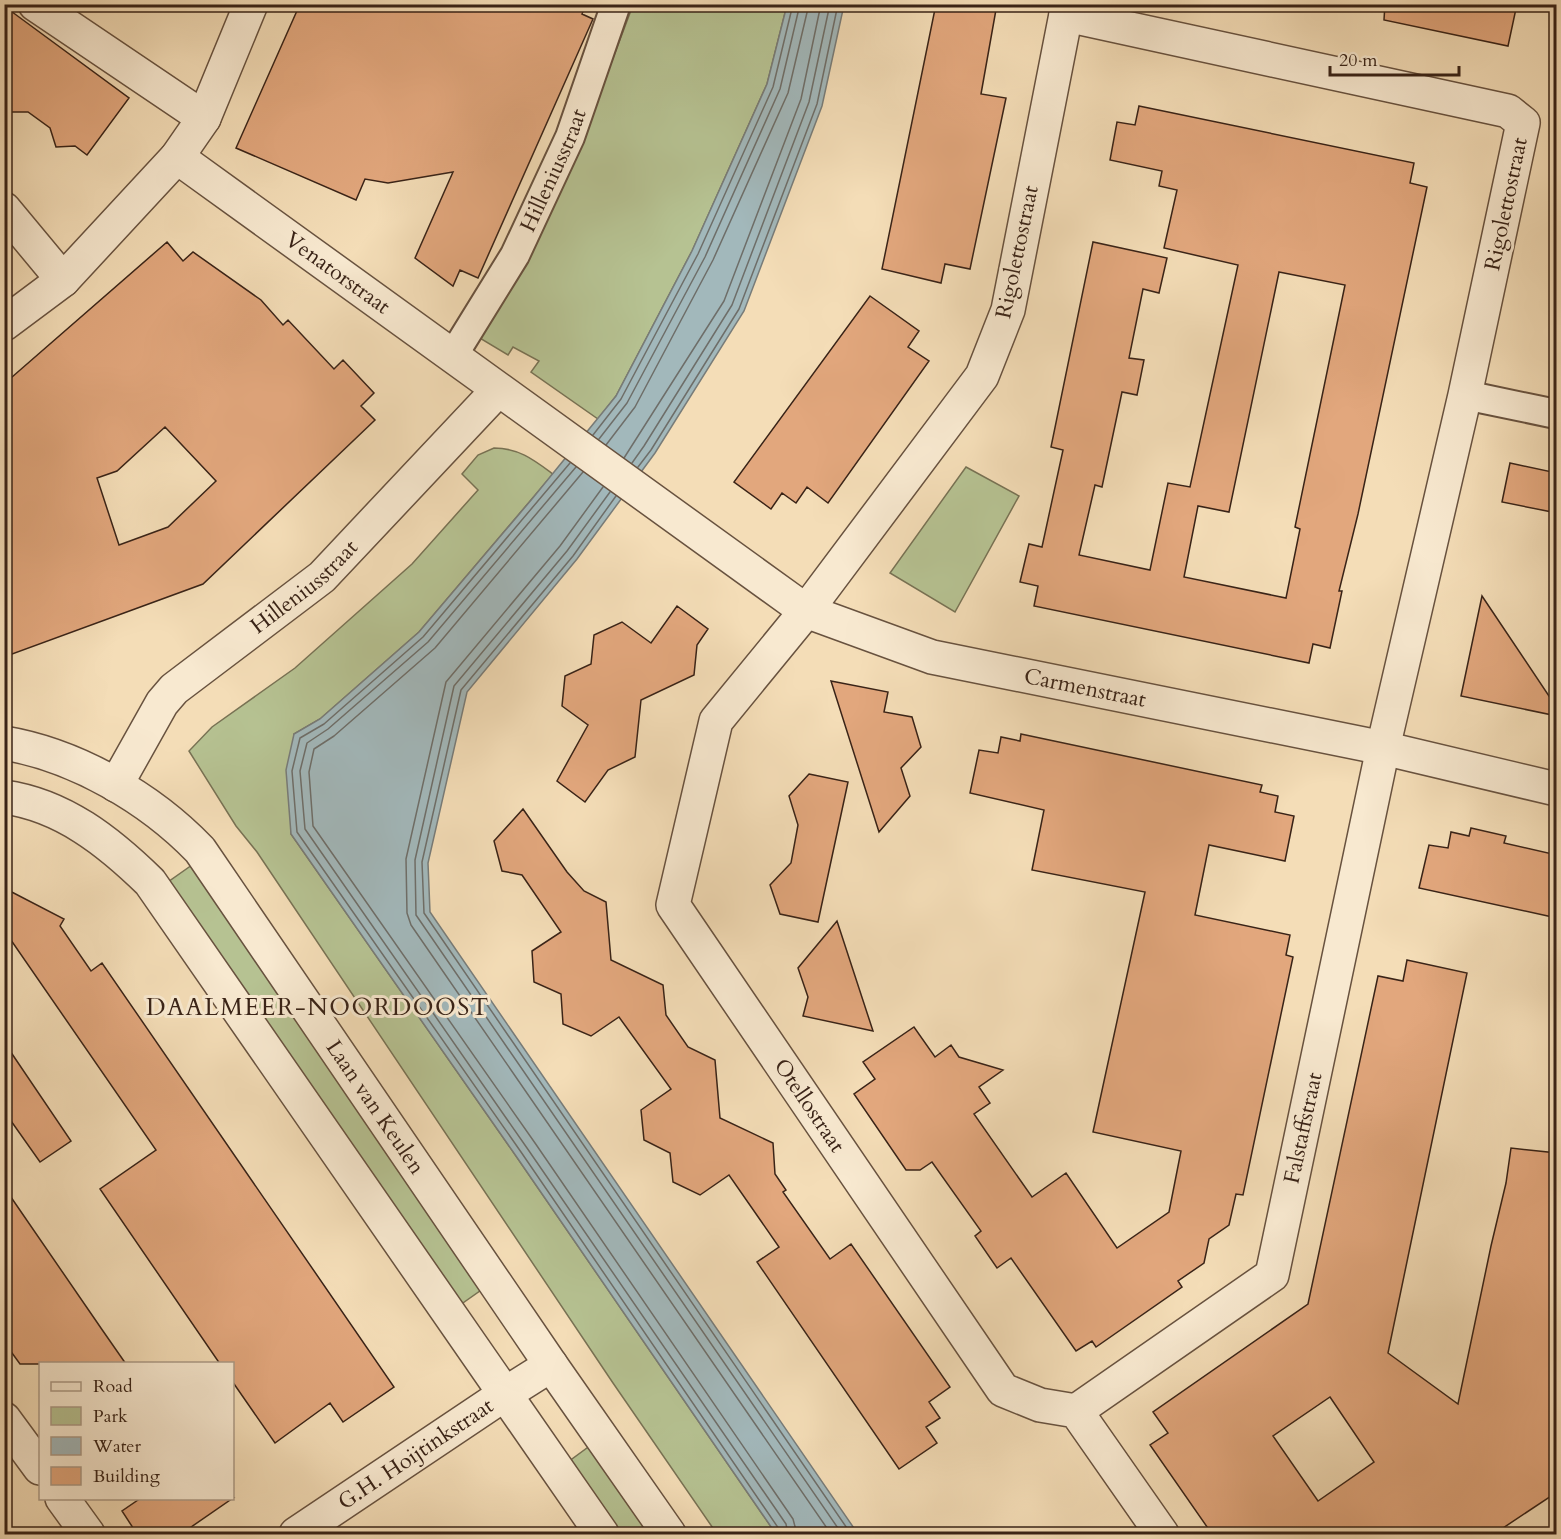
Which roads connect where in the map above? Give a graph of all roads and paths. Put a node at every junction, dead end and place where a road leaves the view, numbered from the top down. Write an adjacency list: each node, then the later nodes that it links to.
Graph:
1 (35, 4): 5 (street)
2 (251, 4): 5 (street)
3 (616, 4): 10 (street, Hilleniusstraat)
4 (1067, 10): 12 (street, Rigolettostraat); 14 (street, Rigolettostraat)
5 (204, 118): 6 (street)
6 (177, 157): 8 (street); 10 (street, Venatorstraat)
7 (4, 209): 8 (street)
8 (63, 280): 9 (street)
9 (4, 324)
10 (452, 357): 11 (street, Venatorstraat)
11 (498, 390): 14 (street, Carmenstraat); 17 (street, Hilleniusstraat)
12 (1465, 395): 13 (street); 16 (street, Rigolettostraat)
13 (1557, 414)
14 (806, 611): 16 (street, Carmenstraat); 23 (street, Otellostraat)
15 (4, 743): 17 (street, Laan van Keulen)
16 (1383, 748): 18 (street, Carmenstraat); 23 (street, Falstaffstraat)
17 (116, 785): 20 (street); 21 (street, Laan van Keulen)
18 (1557, 789)
19 (4, 797): 20 (street)
20 (94, 833): 22 (street)
21 (551, 1365): 22 (street); 30 (street, Laan van Keulen)
22 (505, 1394): 28 (street, G.H. Hoijtinkstraat); 29 (street)
23 (1076, 1411): 31 (street)
24 (4, 1419): 25 (street)
25 (39, 1467)
26 (63, 1500): 27 (street)
27 (88, 1534)
28 (296, 1534)
29 (602, 1534)
30 (669, 1534)
31 (1162, 1534)

